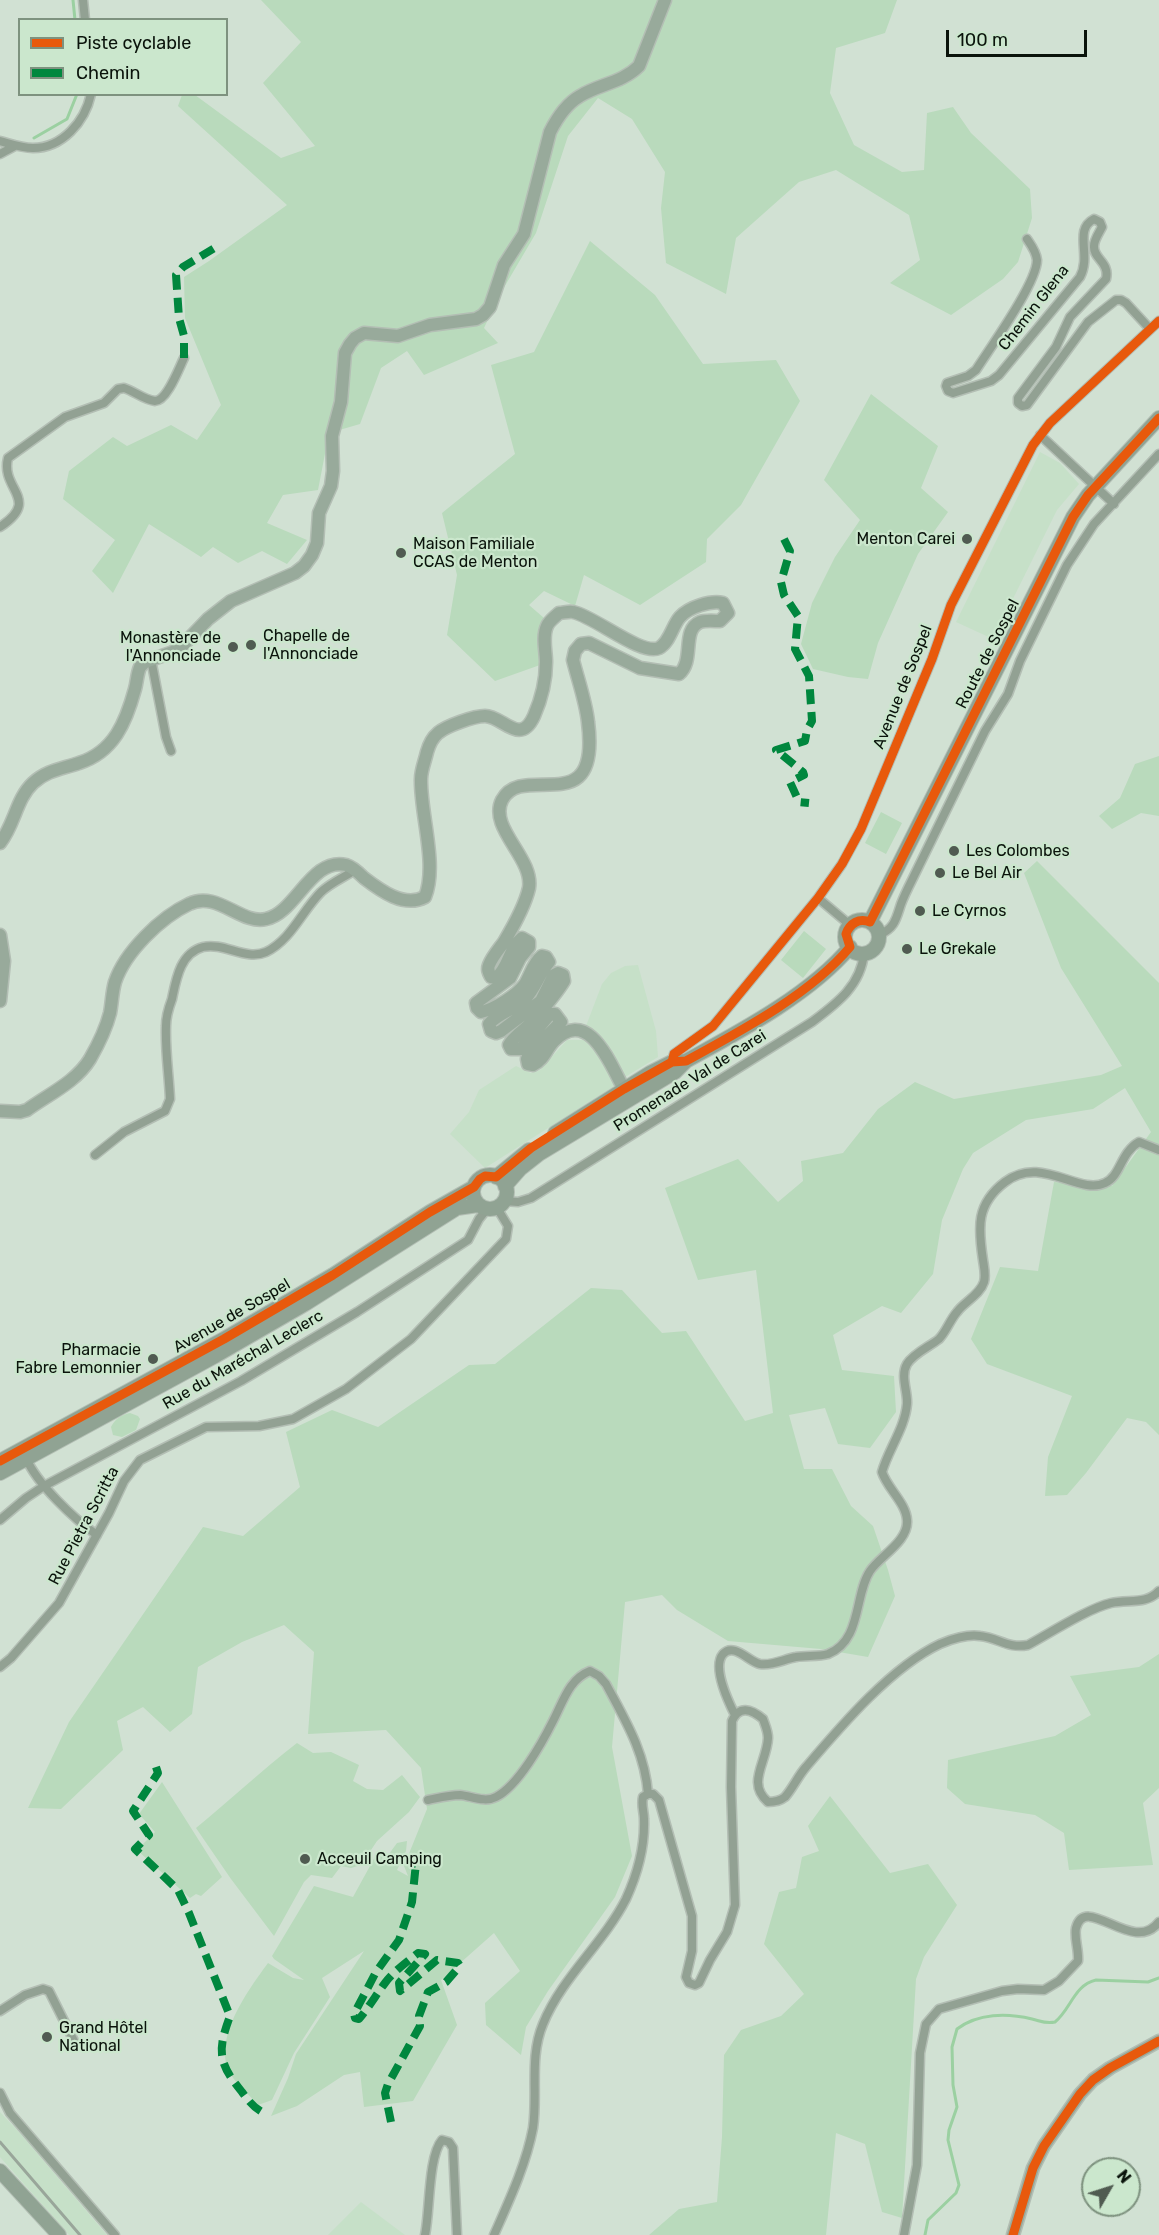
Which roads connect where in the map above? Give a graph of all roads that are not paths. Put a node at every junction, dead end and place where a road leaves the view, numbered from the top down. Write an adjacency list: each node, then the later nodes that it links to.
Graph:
1 (84, 0): 3 (street)
2 (665, 0): 18 (street)
3 (85, 18)
4 (91, 96): 6 (street)
5 (0, 141): 6 (street)
6 (15, 146): 7 (street)
7 (0, 154)
8 (1027, 239): 10 (street, Chemin Glena)
9 (1159, 321): 10 (street, Avenue de Sospel)
10 (1150, 329): 13 (street, Avenue de Sospel)
11 (184, 358): 17 (street)
12 (1159, 418): 15 (main road, Route de Sospel)
13 (1041, 435): 15 (street); 22 (street, Avenue de Sospel)
14 (1159, 454): 16 (street)
15 (1096, 487): 16 (street); 23 (main road, Route de Sospel)
16 (1114, 504): 26 (street)
17 (0, 527)
18 (151, 659): 19 (street); 20 (street)
19 (171, 751)
20 (0, 843)
21 (355, 870): 31 (street); 32 (street); 34 (street)
22 (818, 898): 24 (street); 30 (street, Avenue de Sospel)
23 (870, 922): 24 (main road); 26 (main road)
24 (850, 926): 27 (main road)
25 (0, 935): 29 (street)
26 (879, 935): 28 (main road)
27 (850, 947): 28 (main road); 30 (main road, Avenue de Sospel)
28 (864, 953): 37 (street, Promenade Val de Carei)
29 (0, 1001)
30 (679, 1062): 31 (main road, Avenue de Sospel); 35 (main road, Avenue de Sospel)
31 (624, 1089): 35 (main road, Avenue de Sospel)
32 (0, 1111)
33 (1159, 1150): 46 (street)
34 (95, 1155)
35 (500, 1181): 36 (main road); 37 (main road)
36 (474, 1187): 37 (main road); 38 (main road, Avenue de Sospel)
37 (491, 1206): 38 (main road, Avenue de Sospel); 41 (street, Rue du Maréchal Leclerc); 43 (street, Rue Pietra Scritta)
38 (24, 1454): 39 (main road, Avenue de Sospel); 40 (main road, Avenue de Sospel); 41 (street)
39 (0, 1461)
40 (0, 1473)
41 (44, 1486): 42 (street, Rue du Maréchal Leclerc); 43 (street)
42 (0, 1520)
43 (97, 1535): 45 (street, Rue Pietra Scritta)
44 (1159, 1591): 46 (street)
45 (0, 1667)
46 (735, 1714): 47 (street)
47 (648, 1794): 48 (street); 59 (street)
48 (428, 1800)
49 (1159, 1922): 60 (street)
50 (0, 2011): 52 (street)
51 (1159, 2041): 61 (street)
52 (75, 2043)
53 (0, 2093): 56 (street)
54 (0, 2170): 55 (main road)
55 (57, 2234)
56 (115, 2235)
57 (425, 2235): 58 (street)
58 (457, 2235)
59 (494, 2235)
60 (903, 2235)
61 (1013, 2235)

